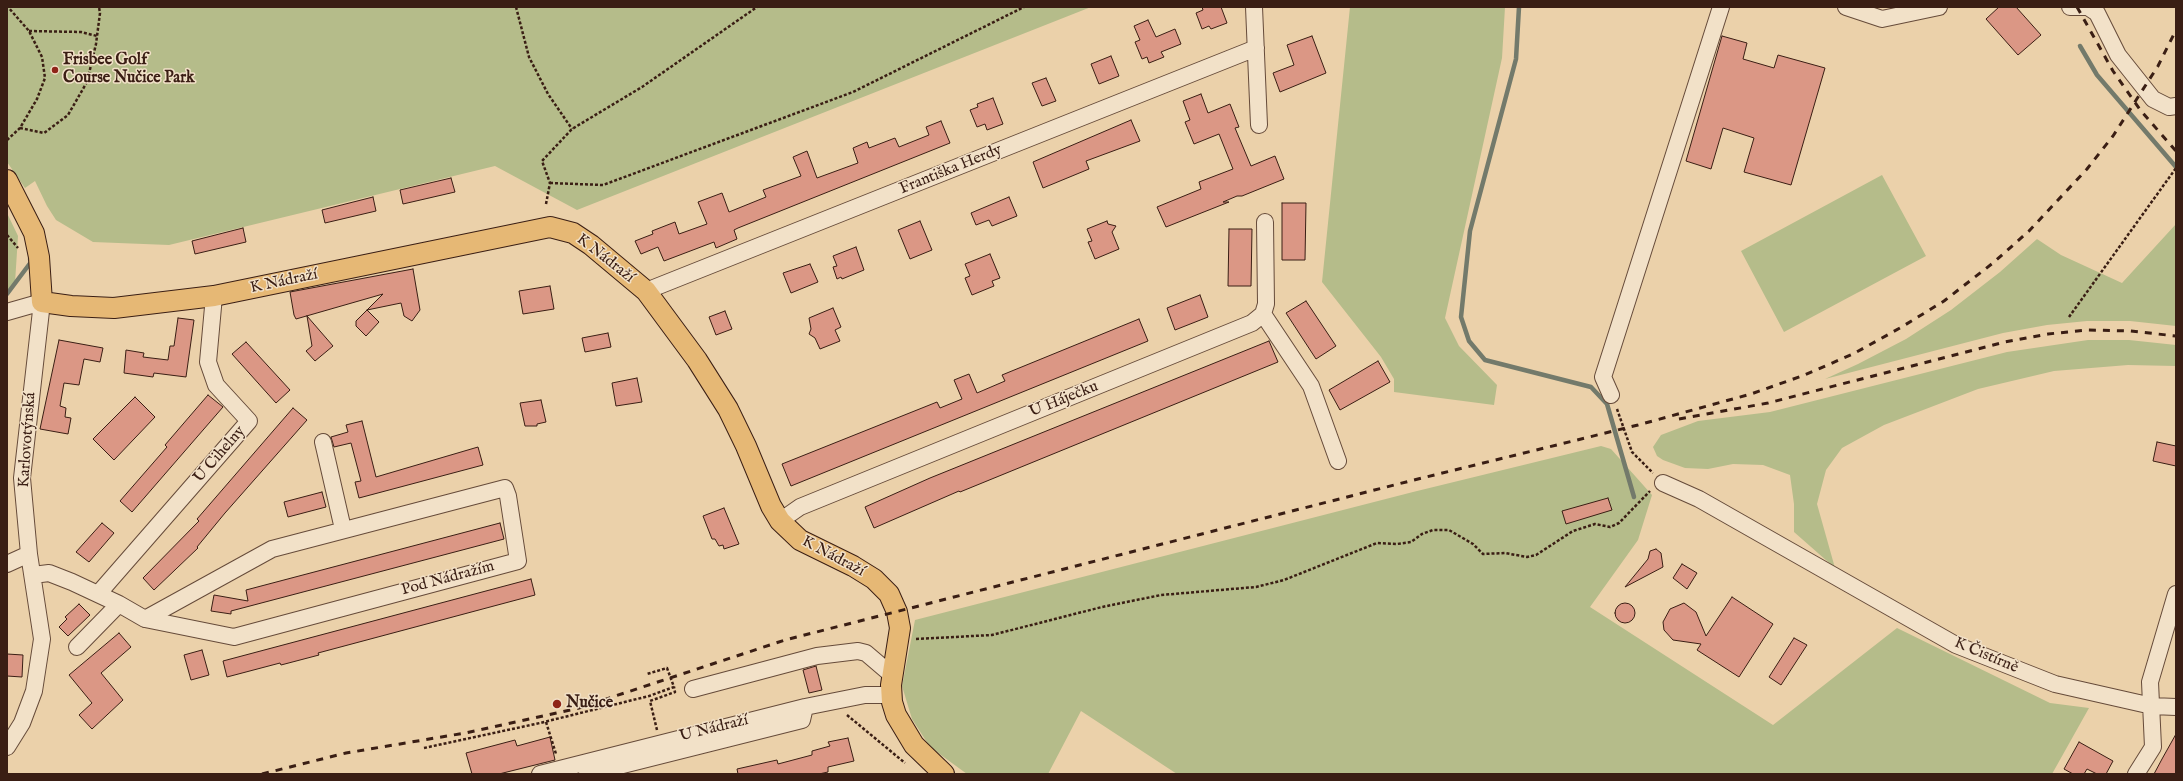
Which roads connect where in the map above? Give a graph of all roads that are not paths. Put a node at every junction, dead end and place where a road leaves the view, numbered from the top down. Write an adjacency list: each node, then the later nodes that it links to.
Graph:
1 (1254, 7): 6 (street)
2 (1721, 7): 16 (street)
3 (1846, 7): 4 (street)
4 (1939, 7)
5 (2070, 7): 7 (street)
6 (1256, 48): 8 (street); 11 (street, Františka Herdy)
7 (2169, 105)
8 (1259, 125)
9 (7, 180): 13 (main road, Karlovotýnská)
10 (1265, 222): 15 (street)
11 (646, 292): 12 (main road, K Nádraží); 20 (main road, K Nádraží)
12 (214, 296): 13 (main road, K Nádraží); 25 (street, U Cihelny)
13 (42, 302): 14 (street); 22 (street, Karlovotýnská)
14 (7, 312)
15 (1263, 314): 18 (street); 20 (street, U Háječku)
16 (1611, 395)
17 (323, 442): 21 (street)
18 (1338, 461)
19 (1659, 485): 32 (street, K Čistírně)
20 (780, 521): 30 (main road, K Nádraží)
21 (343, 529): 28 (street, Pod Nádražím); 28 (street, Pod Nádražím)
22 (29, 554): 23 (street); 24 (street, Karlovotýnská)
23 (7, 564)
24 (33, 575): 25 (street, Pod Nádražím); 35 (street, Karlovotýnská)
25 (98, 594): 27 (street, Pod Nádražím)
26 (2176, 594): 32 (street)
27 (118, 604): 28 (street, Pod Nádražím); 29 (street)
28 (145, 619)
29 (77, 647)
30 (892, 685): 31 (street); 33 (street, U Nádraží); 38 (main road)
31 (692, 689)
32 (2152, 706): 34 (street, K Čistírně); 39 (street)
33 (805, 707): 36 (street, U Nádraží); 37 (street)
34 (2176, 707)
35 (7, 747)
36 (549, 770)
37 (587, 774)
38 (944, 774)
39 (2136, 774)

